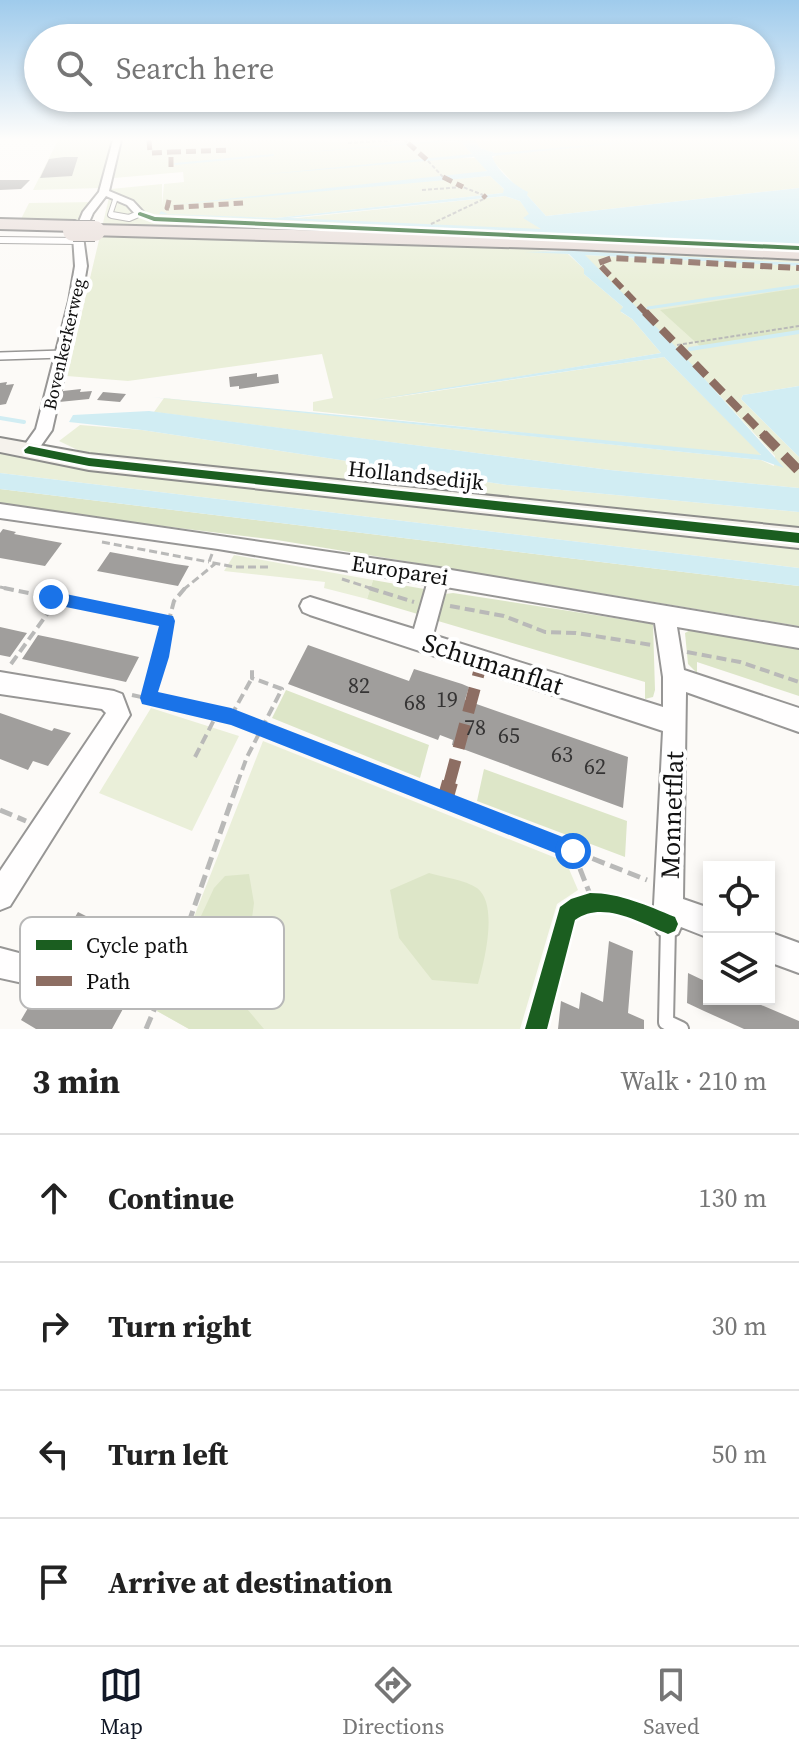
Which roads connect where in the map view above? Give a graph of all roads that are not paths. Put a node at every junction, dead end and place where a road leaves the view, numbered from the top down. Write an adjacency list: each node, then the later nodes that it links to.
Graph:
1 (105, 188): 2 (street, Bovenkerkerweg)
2 (104, 192): 3 (street); 6 (street, Bovenkerkerweg)
3 (116, 197): 4 (street); 4 (lane)
4 (140, 214)
5 (0, 227): 6 (highway)
6 (75, 233): 7 (lane); 8 (highway, bridge); 9 (street, Bovenkerkerweg)
7 (0, 240)
8 (799, 253)
9 (63, 354): 10 (lane); 12 (street, Bovenkerkerweg)
10 (0, 356)
11 (0, 445): 12 (street, Hollandsedijk)
12 (29, 450): 14 (street, Hollandsedijk)
13 (0, 511): 15 (street, Europarei)
14 (799, 538)
15 (439, 576): 17 (street, Europarei); 19 (street)
16 (310, 606): 19 (street, Schumanflat)
17 (665, 618): 18 (street, Europarei); 21 (street, Monnetflat)
18 (799, 638)
19 (421, 641): 23 (street, Schumanflat)
20 (4, 676): 24 (street)
21 (674, 677): 22 (street); 23 (street, Monnetflat)
22 (799, 720)
23 (675, 723): 25 (street, Monnetflat)
24 (0, 896)
25 (668, 907): 26 (street, Monnetflat); 29 (lane, Monnetflat)
26 (703, 921)
27 (775, 949): 28 (street)
28 (799, 958)
29 (681, 1029)

